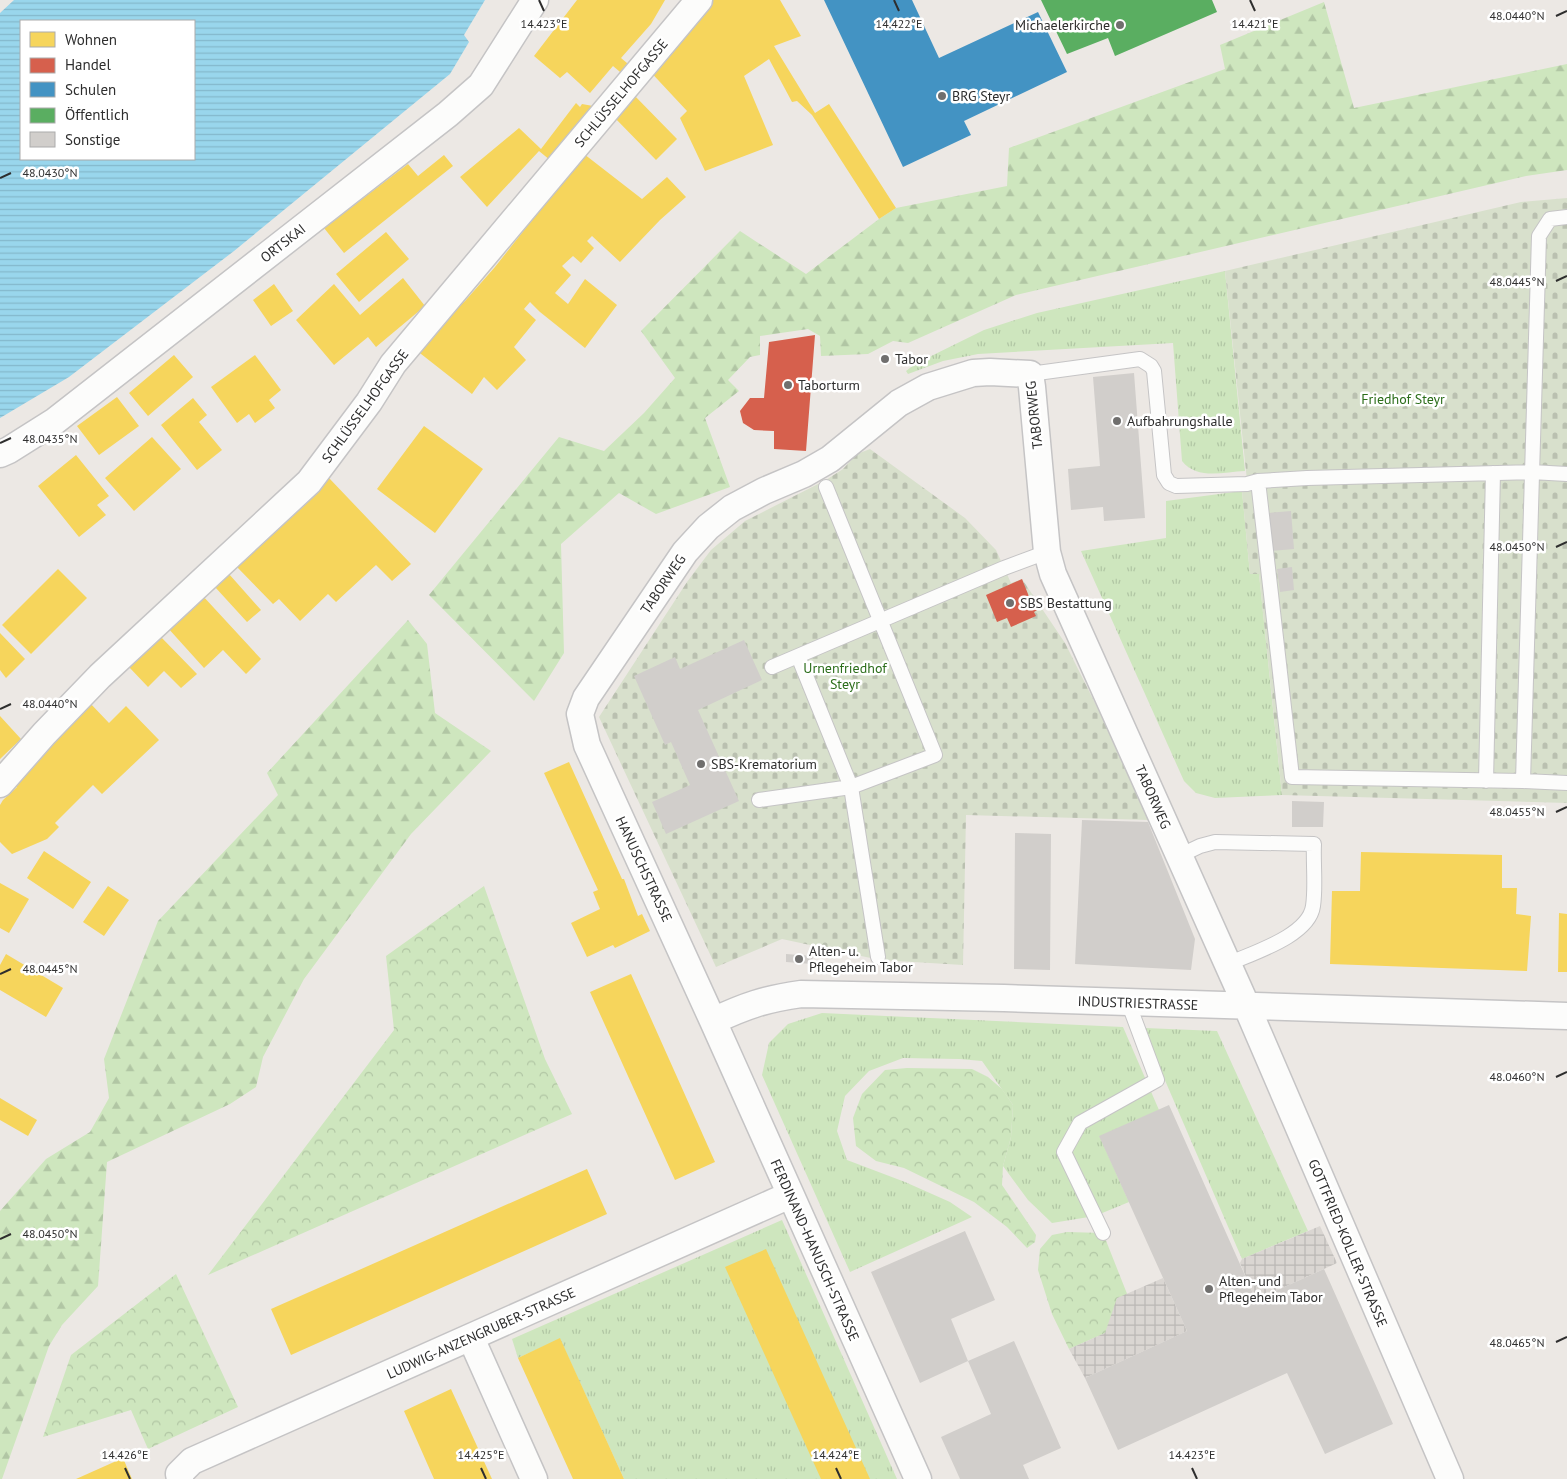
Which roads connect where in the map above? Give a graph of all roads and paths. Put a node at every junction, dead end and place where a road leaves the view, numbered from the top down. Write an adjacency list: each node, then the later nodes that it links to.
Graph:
1 (535, 0): 5 (street, ORTSKAI)
2 (699, 0): 19 (street, SCHLÜSSELHOFGASSE)
3 (1567, 217): 6 (lane)
4 (1030, 374): 9 (lane); 11 (street, TABORWEG); 15 (street, TABORWEG)
5 (0, 454)
6 (1531, 472): 7 (lane); 8 (lane); 17 (lane)
7 (1493, 473): 9 (lane); 16 (lane)
8 (1567, 474)
9 (1258, 481): 16 (lane)
10 (826, 487): 12 (lane)
11 (1047, 552): 12 (lane); 22 (street, TABORWEG)
12 (880, 620): 13 (lane); 20 (lane)
13 (798, 656): 14 (lane); 20 (lane)
14 (772, 667)
15 (580, 714): 28 (street, HANUSCHSTRASSE)
16 (1486, 781): 17 (lane)
17 (1523, 781): 18 (lane)
18 (1567, 783)
19 (0, 784)
20 (851, 787): 21 (lane); 23 (lane)
21 (759, 800)
22 (1179, 856): 24 (street, TABORWEG); 24 (lane)
23 (878, 957)
24 (1228, 964): 26 (street, TABORWEG)
25 (1128, 1002): 26 (street, INDUSTRIESTRASSE); 28 (street, INDUSTRIESTRASSE); 30 (lane)
26 (1246, 1007): 27 (street, INDUSTRIESTRASSE); 35 (street, GOTTFRIED-KOLLER-STRASSE)
27 (1567, 1016)
28 (713, 1021): 29 (street, FERDINAND-HANUSCH-STRASSE)
29 (790, 1195): 31 (street, LUDWIG-ANZENGRUBER-STRASSE); 34 (street, FERDINAND-HANUSCH-STRASSE)
30 (1103, 1233)
31 (471, 1338): 32 (street, LUDWIG-ANZENGRUBER-STRASSE); 33 (street)
32 (180, 1479)
33 (534, 1479)
34 (918, 1479)
35 (1450, 1479)

